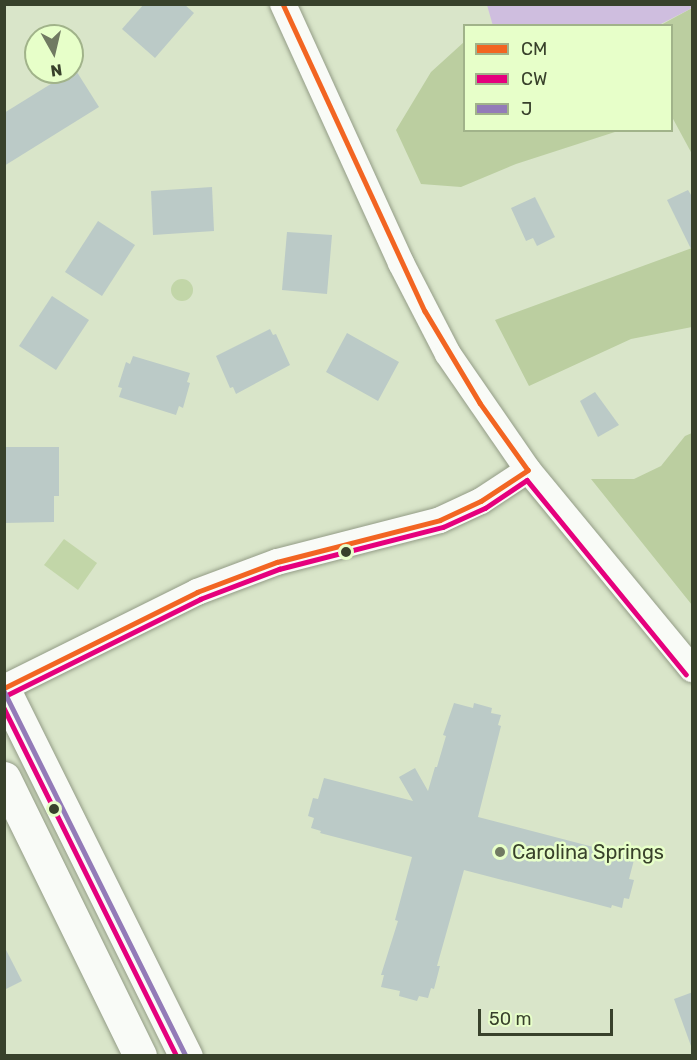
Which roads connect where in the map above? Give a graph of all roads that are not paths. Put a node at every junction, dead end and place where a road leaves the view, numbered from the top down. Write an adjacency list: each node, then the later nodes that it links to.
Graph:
1 (283, 4): 2 (street)
2 (528, 470): 3 (street); 4 (street)
3 (693, 669)
4 (4, 689): 7 (highway)
5 (4, 778): 6 (highway)
6 (140, 1056)
7 (186, 1056)

